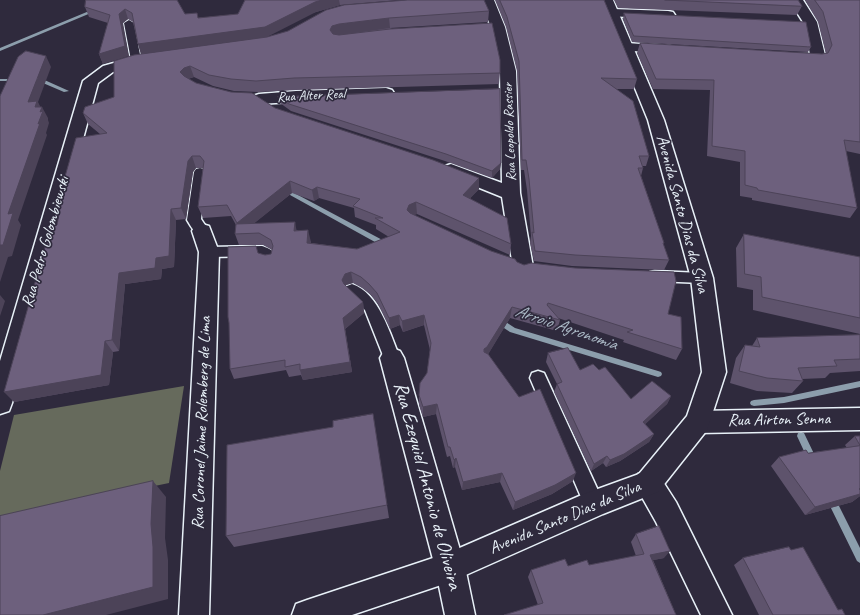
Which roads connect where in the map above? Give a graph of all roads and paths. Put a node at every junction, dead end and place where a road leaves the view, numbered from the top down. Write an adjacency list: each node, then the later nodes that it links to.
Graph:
1 (473, 0): 2 (street)
2 (480, 0)
3 (487, 0): 21 (street, Rua Leopoldo Rassier)
4 (796, 0): 8 (street)
5 (610, 6): 6 (street); 10 (street, Avenida Santo Dias da Silva)
6 (684, 16)
7 (794, 22): 8 (street)
8 (810, 22): 12 (street)
9 (129, 23): 14 (lane)
10 (627, 47): 11 (street); 26 (street, Avenida Santo Dias da Silva)
11 (682, 51)
12 (777, 57)
13 (152, 58): 14 (street)
14 (136, 60): 30 (street, Rua Pedro Golombiewski)
15 (398, 93): 17 (street, Rua Alter Real)
16 (240, 97): 17 (street, Rua Alter Real)
17 (259, 99): 18 (street)
18 (284, 115)
19 (439, 166): 21 (street)
20 (200, 172): 22 (lane)
21 (512, 193): 24 (street, Rua Leopoldo Rassier)
22 (206, 242): 23 (lane); 36 (street, Rua Coronel Jaime Rolemberg de Lima)
23 (268, 260)
24 (523, 265)
25 (641, 275): 26 (lane)
26 (702, 278): 32 (street, Avenida Santo Dias da Silva)
27 (352, 290): 28 (lane)
28 (392, 358): 35 (street, Rua Ezequiel Antonio de Oliveira)
29 (538, 378): 34 (lane)
30 (0, 403)
31 (860, 419): 32 (street, Rua Airton Senna)
32 (698, 422): 33 (street, Avenida Santo Dias da Silva)
33 (648, 483): 34 (street, Avenida Santo Dias da Silva); 39 (street)
34 (594, 504): 35 (street, Avenida Santo Dias da Silva)
35 (450, 567): 37 (street, Avenida Santo Dias da Silva); 38 (street, Rua Ezequiel Antonio de Oliveira)
36 (194, 615)
37 (307, 615)
38 (460, 615)
39 (717, 615)

